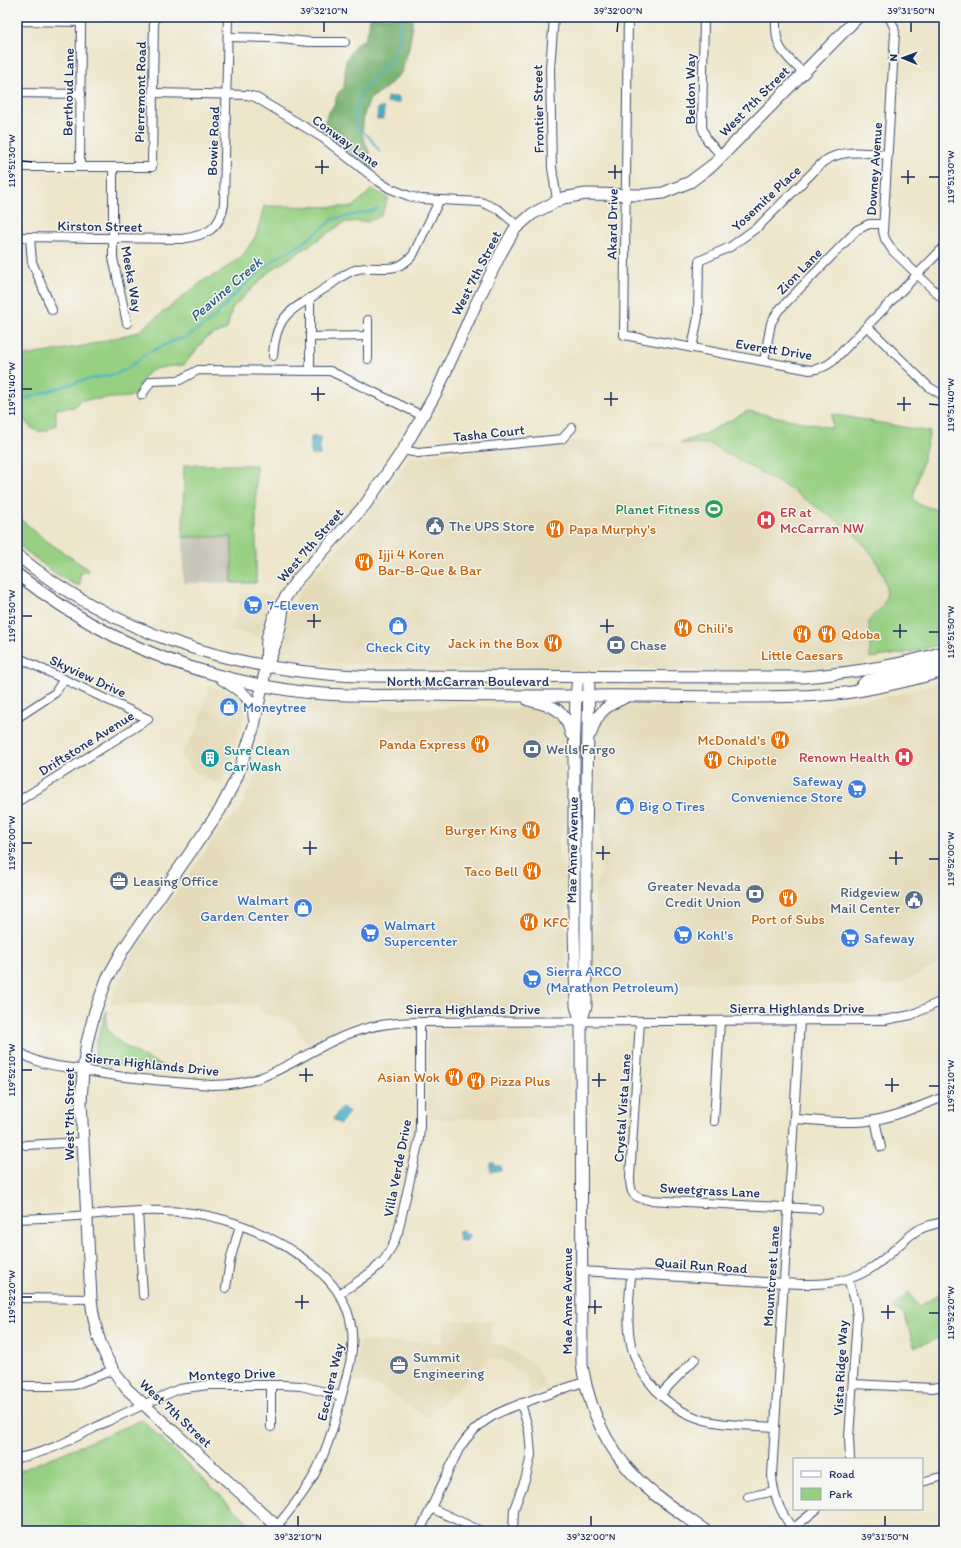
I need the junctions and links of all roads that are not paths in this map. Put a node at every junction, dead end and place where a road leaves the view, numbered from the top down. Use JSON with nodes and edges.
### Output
{"nodes":[{"id":1,"x":154,"y":17,"type":"edge"},
{"id":2,"x":228,"y":17,"type":"edge"},
{"id":3,"x":554,"y":17,"type":"edge"},
{"id":4,"x":628,"y":17,"type":"edge"},
{"id":5,"x":704,"y":17,"type":"edge"},
{"id":6,"x":776,"y":17,"type":"edge"},
{"id":7,"x":858,"y":17,"type":"edge"},
{"id":8,"x":889,"y":17,"type":"edge"},
{"id":9,"x":81,"y":19,"type":"edge"},
{"id":10,"x":17,"y":21,"type":"edge"},
{"id":11,"x":228,"y":37,"type":"junction"},
{"id":12,"x":345,"y":42,"type":"dead end"},
{"id":13,"x":803,"y":73,"type":"junction"},
{"id":14,"x":17,"y":94,"type":"edge"},
{"id":15,"x":81,"y":94,"type":"junction"},
{"id":16,"x":153,"y":94,"type":"junction"},
{"id":17,"x":227,"y":94,"type":"junction"},
{"id":18,"x":888,"y":155,"type":"junction"},
{"id":19,"x":721,"y":156,"type":"junction"},
{"id":20,"x":80,"y":166,"type":"junction"},
{"id":21,"x":17,"y":167,"type":"edge"},
{"id":22,"x":113,"y":167,"type":"junction"},
{"id":23,"x":626,"y":195,"type":"junction"},
{"id":24,"x":557,"y":200,"type":"junction"},
{"id":25,"x":440,"y":201,"type":"junction"},
{"id":26,"x":883,"y":224,"type":"junction"},
{"id":27,"x":518,"y":226,"type":"junction"},
{"id":28,"x":17,"y":237,"type":"edge"},
{"id":29,"x":30,"y":238,"type":"junction"},
{"id":30,"x":112,"y":239,"type":"junction"},
{"id":31,"x":182,"y":239,"type":"joint"},
{"id":32,"x":944,"y":247,"type":"edge"},
{"id":33,"x":917,"y":274,"type":"junction"},
{"id":34,"x":310,"y":298,"type":"junction"},
{"id":35,"x":944,"y":300,"type":"edge"},
{"id":36,"x":52,"y":310,"type":"dead end"},
{"id":37,"x":368,"y":320,"type":"dead end"},
{"id":38,"x":127,"y":323,"type":"dead end"},
{"id":39,"x":867,"y":326,"type":"junction"},
{"id":40,"x":624,"y":335,"type":"joint"},
{"id":41,"x":368,"y":336,"type":"junction"},
{"id":42,"x":311,"y":337,"type":"junction"},
{"id":43,"x":692,"y":348,"type":"junction"},
{"id":44,"x":273,"y":356,"type":"dead end"},
{"id":45,"x":368,"y":359,"type":"dead end"},
{"id":46,"x":764,"y":361,"type":"junction"},
{"id":47,"x":310,"y":371,"type":"junction"},
{"id":48,"x":142,"y":395,"type":"dead end"},
{"id":49,"x":944,"y":396,"type":"edge"},
{"id":50,"x":423,"y":416,"type":"junction"},
{"id":51,"x":572,"y":428,"type":"dead end"},
{"id":52,"x":403,"y":450,"type":"junction"},
{"id":53,"x":17,"y":555,"type":"edge"},
{"id":54,"x":17,"y":574,"type":"edge"},
{"id":55,"x":944,"y":652,"type":"edge"},
{"id":56,"x":17,"y":657,"type":"edge"},
{"id":57,"x":944,"y":662,"type":"edge"},
{"id":58,"x":266,"y":667,"type":"junction"},
{"id":59,"x":944,"y":671,"type":"edge"},
{"id":60,"x":217,"y":675,"type":"junction"},
{"id":61,"x":589,"y":676,"type":"junction"},
{"id":62,"x":578,"y":677,"type":"junction"},
{"id":63,"x":64,"y":679,"type":"junction"},
{"id":64,"x":263,"y":685,"type":"junction"},
{"id":65,"x":857,"y":691,"type":"junction"},
{"id":66,"x":512,"y":696,"type":"junction"},
{"id":67,"x":576,"y":696,"type":"junction"},
{"id":68,"x":589,"y":696,"type":"junction"},
{"id":69,"x":644,"y":696,"type":"junction"},
{"id":70,"x":17,"y":718,"type":"edge"},
{"id":71,"x":148,"y":719,"type":"joint"},
{"id":72,"x":254,"y":726,"type":"junction"},
{"id":73,"x":588,"y":746,"type":"junction"},
{"id":74,"x":574,"y":757,"type":"junction"},
{"id":75,"x":17,"y":802,"type":"edge"},
{"id":76,"x":944,"y":1000,"type":"edge"},
{"id":77,"x":800,"y":1020,"type":"junction"},
{"id":78,"x":720,"y":1021,"type":"junction"},
{"id":79,"x":420,"y":1022,"type":"junction"},
{"id":80,"x":581,"y":1022,"type":"junction"},
{"id":81,"x":640,"y":1022,"type":"junction"},
{"id":82,"x":17,"y":1050,"type":"edge"},
{"id":83,"x":82,"y":1070,"type":"junction"},
{"id":84,"x":944,"y":1097,"type":"edge"},
{"id":85,"x":794,"y":1118,"type":"junction"},
{"id":86,"x":875,"y":1120,"type":"junction"},
{"id":87,"x":714,"y":1121,"type":"dead end"},
{"id":88,"x":82,"y":1142,"type":"junction"},
{"id":89,"x":26,"y":1145,"type":"dead end"},
{"id":90,"x":881,"y":1147,"type":"dead end"},
{"id":91,"x":633,"y":1194,"type":"joint"},
{"id":92,"x":788,"y":1207,"type":"junction"},
{"id":93,"x":818,"y":1209,"type":"dead end"},
{"id":94,"x":138,"y":1211,"type":"junction"},
{"id":95,"x":86,"y":1215,"type":"junction"},
{"id":96,"x":17,"y":1219,"type":"edge"},
{"id":97,"x":944,"y":1222,"type":"edge"},
{"id":98,"x":240,"y":1225,"type":"junction"},
{"id":99,"x":581,"y":1271,"type":"junction"},
{"id":100,"x":631,"y":1274,"type":"junction"},
{"id":101,"x":848,"y":1280,"type":"junction"},
{"id":102,"x":783,"y":1283,"type":"junction"},
{"id":103,"x":226,"y":1288,"type":"dead end"},
{"id":104,"x":339,"y":1294,"type":"junction"},
{"id":105,"x":142,"y":1295,"type":"dead end"},
{"id":106,"x":17,"y":1298,"type":"edge"},
{"id":107,"x":91,"y":1299,"type":"junction"},
{"id":108,"x":694,"y":1359,"type":"dead end"},
{"id":109,"x":113,"y":1370,"type":"junction"},
{"id":110,"x":585,"y":1382,"type":"junction"},
{"id":111,"x":852,"y":1384,"type":"junction"},
{"id":112,"x":272,"y":1385,"type":"junction"},
{"id":113,"x":17,"y":1386,"type":"edge"},
{"id":114,"x":944,"y":1386,"type":"edge"},
{"id":115,"x":660,"y":1395,"type":"junction"},
{"id":116,"x":341,"y":1396,"type":"junction"},
{"id":117,"x":521,"y":1404,"type":"junction"},
{"id":118,"x":144,"y":1405,"type":"junction"},
{"id":119,"x":271,"y":1427,"type":"dead end"},
{"id":120,"x":774,"y":1427,"type":"junction"},
{"id":121,"x":17,"y":1458,"type":"edge"},
{"id":122,"x":850,"y":1458,"type":"edge"},
{"id":123,"x":944,"y":1476,"type":"edge"},
{"id":124,"x":923,"y":1482,"type":"edge"},
{"id":125,"x":774,"y":1492,"type":"junction"},
{"id":126,"x":748,"y":1497,"type":"dead end"},
{"id":127,"x":431,"y":1508,"type":"junction"},
{"id":128,"x":816,"y":1510,"type":"edge"},
{"id":129,"x":279,"y":1528,"type":"edge"},
{"id":130,"x":791,"y":1530,"type":"edge"},
{"id":131,"x":420,"y":1531,"type":"edge"},
{"id":132,"x":481,"y":1531,"type":"edge"},
{"id":133,"x":513,"y":1531,"type":"edge"},
{"id":134,"x":706,"y":1531,"type":"edge"}],
"edges":[{"from":1,"to":16,"type":"street","name":"Pierremont Road"},
{"from":2,"to":11,"type":"street","name":"Bowie Road"},
{"from":3,"to":24,"type":"street","name":"Frontier Street"},
{"from":4,"to":23,"type":"street","name":"Akard Drive"},
{"from":5,"to":19,"type":"street","name":"Beldon Way"},
{"from":6,"to":13,"type":"street"},
{"from":7,"to":13,"type":"main road","name":"West 7th Street"},
{"from":8,"to":18,"type":"street","name":"Downey Avenue"},
{"from":9,"to":10,"type":"street"},
{"from":9,"to":15,"type":"street","name":"Berthoud Lane"},
{"from":11,"to":12,"type":"street"},
{"from":11,"to":17,"type":"street","name":"Bowie Road"},
{"from":13,"to":19,"type":"main road","name":"West 7th Street"},
{"from":14,"to":15,"type":"street"},
{"from":15,"to":20,"type":"street","name":"Berthoud Lane"},
{"from":16,"to":17,"type":"street","name":"Conway Lane"},
{"from":16,"to":22,"type":"street","name":"Pierremont Road"},
{"from":17,"to":25,"type":"street","name":"Conway Lane"},
{"from":17,"to":31,"type":"street","name":"Bowie Road"},
{"from":18,"to":26,"type":"street","name":"Downey Avenue"},
{"from":18,"to":43,"type":"street","name":"Yosemite Place"},
{"from":19,"to":23,"type":"main road","name":"West 7th Street"},
{"from":20,"to":21,"type":"street"},
{"from":20,"to":22,"type":"street"},
{"from":22,"to":30,"type":"street","name":"Meeks Way"},
{"from":23,"to":24,"type":"main road","name":"West 7th Street"},
{"from":23,"to":40,"type":"street","name":"Akard Drive"},
{"from":24,"to":27,"type":"main road","name":"West 7th Street"},
{"from":25,"to":27,"type":"street","name":"Conway Lane"},
{"from":25,"to":34,"type":"street"},
{"from":26,"to":33,"type":"street","name":"Downey Avenue"},
{"from":26,"to":46,"type":"street","name":"Zion Lane"},
{"from":27,"to":50,"type":"main road","name":"West 7th Street"},
{"from":28,"to":29,"type":"street","name":"Kirston Street"},
{"from":29,"to":30,"type":"street","name":"Kirston Street"},
{"from":29,"to":36,"type":"street"},
{"from":30,"to":31,"type":"street","name":"Kirston Street"},
{"from":30,"to":38,"type":"street","name":"Meeks Way"},
{"from":32,"to":33,"type":"street","name":"Everett Drive"},
{"from":33,"to":35,"type":"street","name":"Downey Avenue"},
{"from":33,"to":39,"type":"street","name":"Everett Drive"},
{"from":34,"to":42,"type":"street"},
{"from":34,"to":44,"type":"street"},
{"from":37,"to":41,"type":"street"},
{"from":39,"to":46,"type":"street","name":"Everett Drive"},
{"from":39,"to":49,"type":"street"},
{"from":40,"to":43,"type":"street","name":"Everett Drive"},
{"from":41,"to":42,"type":"street"},
{"from":41,"to":45,"type":"street"},
{"from":42,"to":47,"type":"street"},
{"from":43,"to":46,"type":"street","name":"Everett Drive"},
{"from":47,"to":48,"type":"street"},
{"from":47,"to":50,"type":"street"},
{"from":50,"to":52,"type":"main road","name":"West 7th Street"},
{"from":51,"to":52,"type":"street","name":"Tasha Court"},
{"from":52,"to":58,"type":"main road","name":"West 7th Street"},
{"from":53,"to":58,"type":"main road","name":"North McCarran Boulevard"},
{"from":54,"to":60,"type":"main road","name":"North McCarran Boulevard"},
{"from":55,"to":61,"type":"main road","name":"North McCarran Boulevard"},
{"from":56,"to":63,"type":"street","name":"Skyview Drive"},
{"from":57,"to":65,"type":"main road"},
{"from":58,"to":62,"type":"main road","name":"North McCarran Boulevard"},
{"from":58,"to":64,"type":"main road","name":"West 7th Street"},
{"from":59,"to":65,"type":"main road","name":"North McCarran Boulevard"},
{"from":60,"to":64,"type":"main road","name":"North McCarran Boulevard"},
{"from":60,"to":72,"type":"main road"},
{"from":61,"to":62,"type":"main road","name":"North McCarran Boulevard"},
{"from":61,"to":68,"type":"main road","name":"Mae Anne Avenue"},
{"from":62,"to":67,"type":"main road","name":"Mae Anne Avenue"},
{"from":63,"to":70,"type":"street"},
{"from":63,"to":71,"type":"street","name":"Skyview Drive"},
{"from":64,"to":66,"type":"main road","name":"North McCarran Boulevard"},
{"from":64,"to":72,"type":"main road","name":"West 7th Street"},
{"from":65,"to":69,"type":"main road","name":"North McCarran Boulevard"},
{"from":66,"to":67,"type":"main road","name":"North McCarran Boulevard"},
{"from":66,"to":74,"type":"main road"},
{"from":67,"to":68,"type":"main road","name":"North McCarran Boulevard"},
{"from":67,"to":74,"type":"main road","name":"Mae Anne Avenue"},
{"from":68,"to":69,"type":"main road","name":"North McCarran Boulevard"},
{"from":68,"to":73,"type":"main road","name":"Mae Anne Avenue"},
{"from":69,"to":73,"type":"main road"},
{"from":71,"to":75,"type":"street","name":"Driftstone Avenue"},
{"from":72,"to":83,"type":"main road","name":"West 7th Street"},
{"from":73,"to":80,"type":"main road","name":"Mae Anne Avenue"},
{"from":74,"to":80,"type":"main road","name":"Mae Anne Avenue"},
{"from":76,"to":77,"type":"street","name":"Sierra Highlands Drive"},
{"from":77,"to":78,"type":"street","name":"Sierra Highlands Drive"},
{"from":77,"to":85,"type":"street","name":"Mountcrest Lane"},
{"from":78,"to":81,"type":"street","name":"Sierra Highlands Drive"},
{"from":78,"to":87,"type":"street"},
{"from":79,"to":80,"type":"street","name":"Sierra Highlands Drive"},
{"from":79,"to":83,"type":"street","name":"Sierra Highlands Drive"},
{"from":79,"to":104,"type":"street","name":"Villa Verde Drive"},
{"from":80,"to":81,"type":"street","name":"Sierra Highlands Drive"},
{"from":80,"to":99,"type":"main road","name":"Mae Anne Avenue"},
{"from":81,"to":91,"type":"street","name":"Crystal Vista Lane"},
{"from":82,"to":83,"type":"street","name":"Sierra Highlands Drive"},
{"from":83,"to":88,"type":"main road","name":"West 7th Street"},
{"from":84,"to":86,"type":"street"},
{"from":85,"to":86,"type":"street"},
{"from":85,"to":92,"type":"street","name":"Mountcrest Lane"},
{"from":86,"to":90,"type":"street"},
{"from":88,"to":89,"type":"street"},
{"from":88,"to":95,"type":"main road","name":"West 7th Street"},
{"from":91,"to":92,"type":"street","name":"Sweetgrass Lane"},
{"from":92,"to":93,"type":"street","name":"Sweetgrass Lane"},
{"from":92,"to":102,"type":"street","name":"Mountcrest Lane"},
{"from":94,"to":95,"type":"street","name":"Escalera Way"},
{"from":94,"to":98,"type":"street","name":"Escalera Way"},
{"from":94,"to":105,"type":"street"},
{"from":95,"to":96,"type":"street","name":"Escalera Way"},
{"from":95,"to":107,"type":"main road","name":"West 7th Street"},
{"from":97,"to":101,"type":"street","name":"Quail Run Road"},
{"from":98,"to":103,"type":"street"},
{"from":98,"to":104,"type":"street","name":"Escalera Way"},
{"from":99,"to":100,"type":"street","name":"Quail Run Road"},
{"from":99,"to":110,"type":"main road","name":"Mae Anne Avenue"},
{"from":100,"to":102,"type":"street","name":"Quail Run Road"},
{"from":100,"to":115,"type":"street"},
{"from":101,"to":102,"type":"street","name":"Quail Run Road"},
{"from":101,"to":111,"type":"street","name":"Vista Ridge Way"},
{"from":102,"to":120,"type":"street","name":"Mountcrest Lane"},
{"from":104,"to":116,"type":"street","name":"Escalera Way"},
{"from":106,"to":107,"type":"street"},
{"from":107,"to":109,"type":"main road","name":"West 7th Street"},
{"from":108,"to":115,"type":"street"},
{"from":109,"to":113,"type":"street"},
{"from":109,"to":118,"type":"main road","name":"West 7th Street"},
{"from":110,"to":117,"type":"street"},
{"from":110,"to":134,"type":"main road","name":"Mae Anne Avenue"},
{"from":111,"to":114,"type":"street"},
{"from":111,"to":122,"type":"street","name":"Vista Ridge Way"},
{"from":112,"to":116,"type":"street","name":"Montego Drive"},
{"from":112,"to":118,"type":"street","name":"Montego Drive"},
{"from":112,"to":119,"type":"street"},
{"from":115,"to":120,"type":"street"},
{"from":116,"to":129,"type":"street","name":"Escalera Way"},
{"from":117,"to":127,"type":"street"},
{"from":117,"to":133,"type":"street"},
{"from":118,"to":121,"type":"street","name":"Montego Drive"},
{"from":118,"to":129,"type":"main road","name":"West 7th Street"},
{"from":120,"to":125,"type":"street","name":"Mountcrest Lane"},
{"from":123,"to":124,"type":"street"},
{"from":125,"to":126,"type":"street"},
{"from":125,"to":130,"type":"street","name":"Mountcrest Lane"},
{"from":127,"to":131,"type":"street"},
{"from":127,"to":132,"type":"street"},
{"from":128,"to":130,"type":"street"}]}
